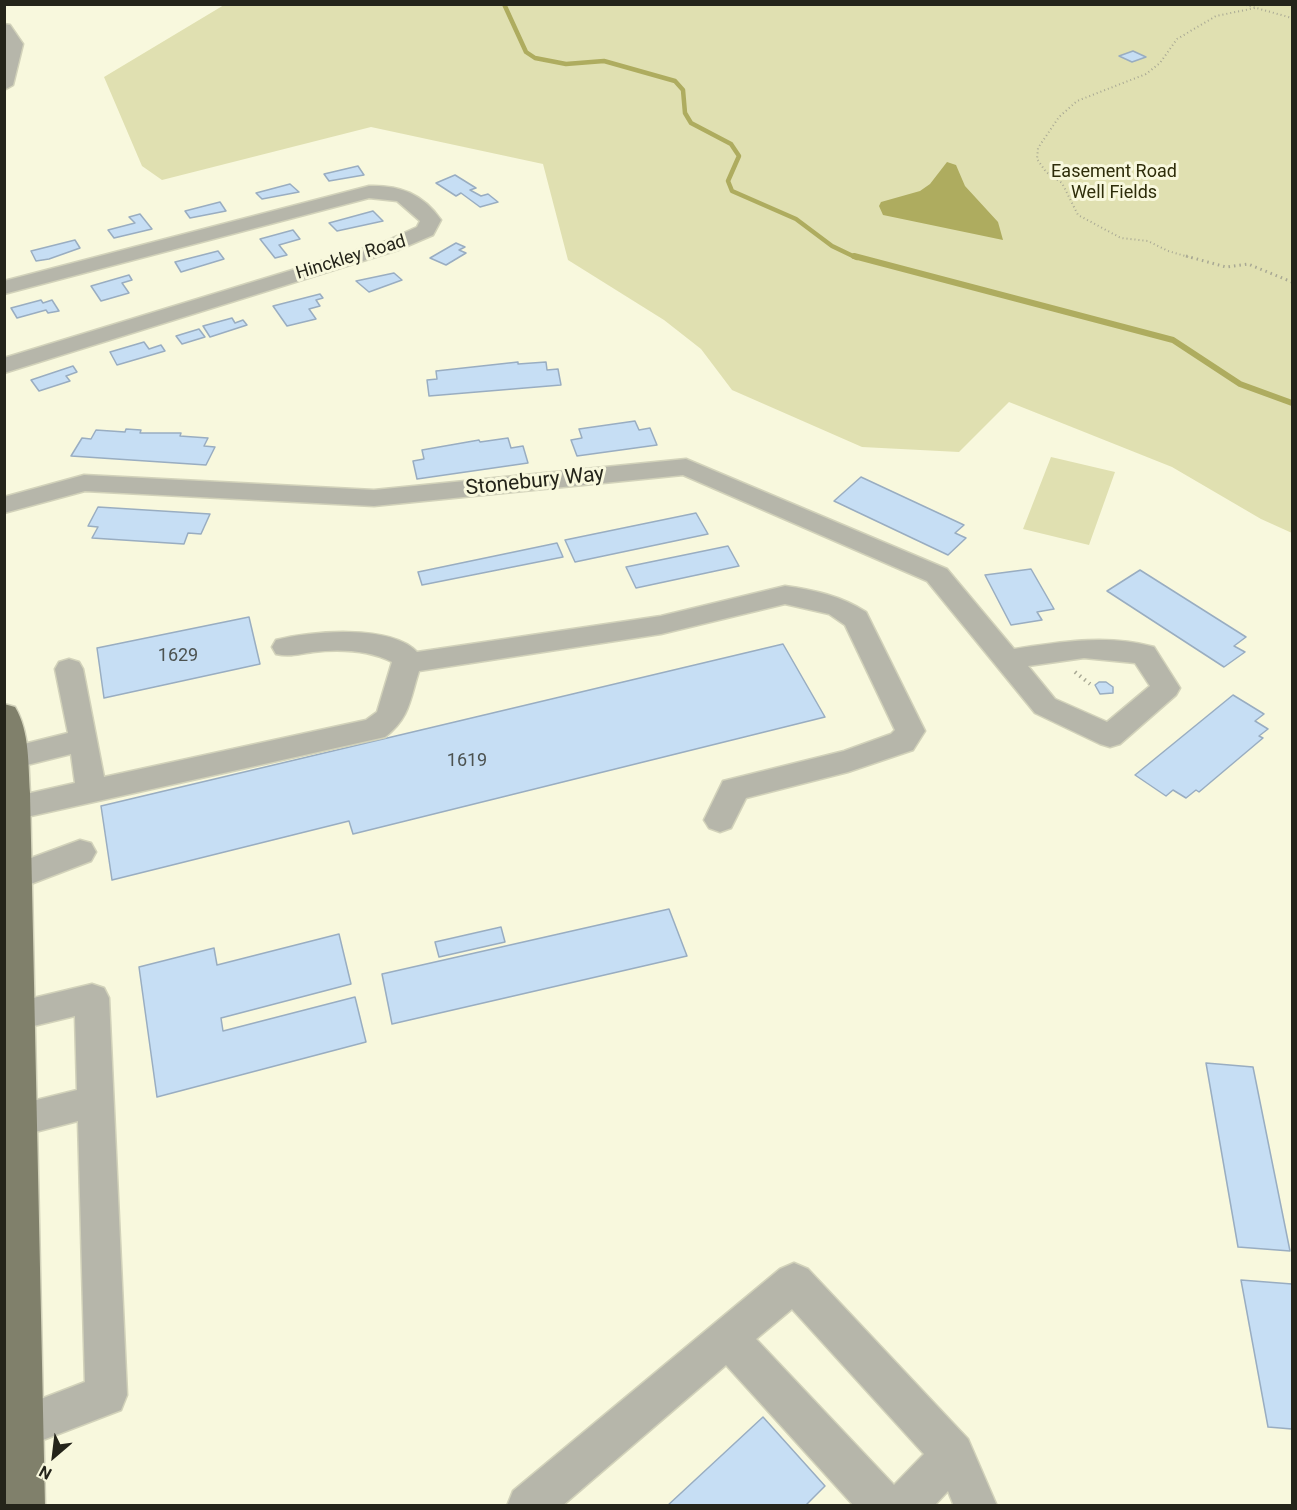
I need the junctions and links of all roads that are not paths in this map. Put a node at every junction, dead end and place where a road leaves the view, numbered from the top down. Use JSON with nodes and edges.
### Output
{"nodes":[{"id":1,"x":4,"y":29,"type":"edge"},
{"id":2,"x":9,"y":50,"type":"edge"},
{"id":3,"x":4,"y":85,"type":"edge"},
{"id":4,"x":4,"y":288,"type":"edge"},
{"id":5,"x":4,"y":366,"type":"edge"},
{"id":6,"x":4,"y":505,"type":"edge"},
{"id":7,"x":286,"y":648,"type":"dead end"},
{"id":8,"x":1007,"y":660,"type":"junction"},
{"id":9,"x":407,"y":663,"type":"junction"},
{"id":10,"x":69,"y":669,"type":"dead end"},
{"id":11,"x":4,"y":715,"type":"edge"},
{"id":12,"x":84,"y":740,"type":"junction"},
{"id":13,"x":11,"y":758,"type":"junction"},
{"id":14,"x":91,"y":791,"type":"junction"},
{"id":15,"x":13,"y":808,"type":"junction"},
{"id":16,"x":720,"y":820,"type":"dead end"},
{"id":17,"x":80,"y":852,"type":"dead end"},
{"id":18,"x":11,"y":887,"type":"edge"},
{"id":19,"x":17,"y":1016,"type":"junction"},
{"id":20,"x":95,"y":1101,"type":"junction"},
{"id":21,"x":11,"y":1122,"type":"edge"},
{"id":22,"x":12,"y":1337,"type":"edge"},
{"id":23,"x":728,"y":1338,"type":"junction"},
{"id":24,"x":22,"y":1427,"type":"junction"},
{"id":25,"x":953,"y":1454,"type":"junction"},
{"id":26,"x":21,"y":1506,"type":"edge"},
{"id":27,"x":528,"y":1506,"type":"edge"},
{"id":28,"x":884,"y":1506,"type":"edge"},
{"id":29,"x":904,"y":1506,"type":"edge"},
{"id":30,"x":976,"y":1506,"type":"edge"}],
"edges":[{"from":1,"to":2,"type":"street"},
{"from":2,"to":3,"type":"street"},
{"from":4,"to":5,"type":"street","name":"Hinckley Road"},
{"from":6,"to":8,"type":"street","name":"Stonebury Way"},
{"from":7,"to":9,"type":"street"},
{"from":8,"to":8,"type":"street","name":"Stonebury Way"},
{"from":9,"to":14,"type":"street"},
{"from":9,"to":16,"type":"street"},
{"from":10,"to":12,"type":"street"},
{"from":11,"to":13,"type":"main road"},
{"from":12,"to":13,"type":"street"},
{"from":12,"to":14,"type":"street"},
{"from":13,"to":15,"type":"main road"},
{"from":14,"to":15,"type":"street"},
{"from":15,"to":18,"type":"main road"},
{"from":17,"to":18,"type":"street"},
{"from":18,"to":19,"type":"main road"},
{"from":19,"to":20,"type":"street"},
{"from":19,"to":21,"type":"main road"},
{"from":20,"to":21,"type":"street"},
{"from":20,"to":24,"type":"street"},
{"from":21,"to":22,"type":"main road"},
{"from":22,"to":24,"type":"main road"},
{"from":23,"to":25,"type":"street"},
{"from":23,"to":27,"type":"street"},
{"from":23,"to":28,"type":"street"},
{"from":24,"to":26,"type":"main road"},
{"from":25,"to":29,"type":"street"},
{"from":25,"to":30,"type":"street"}]}
